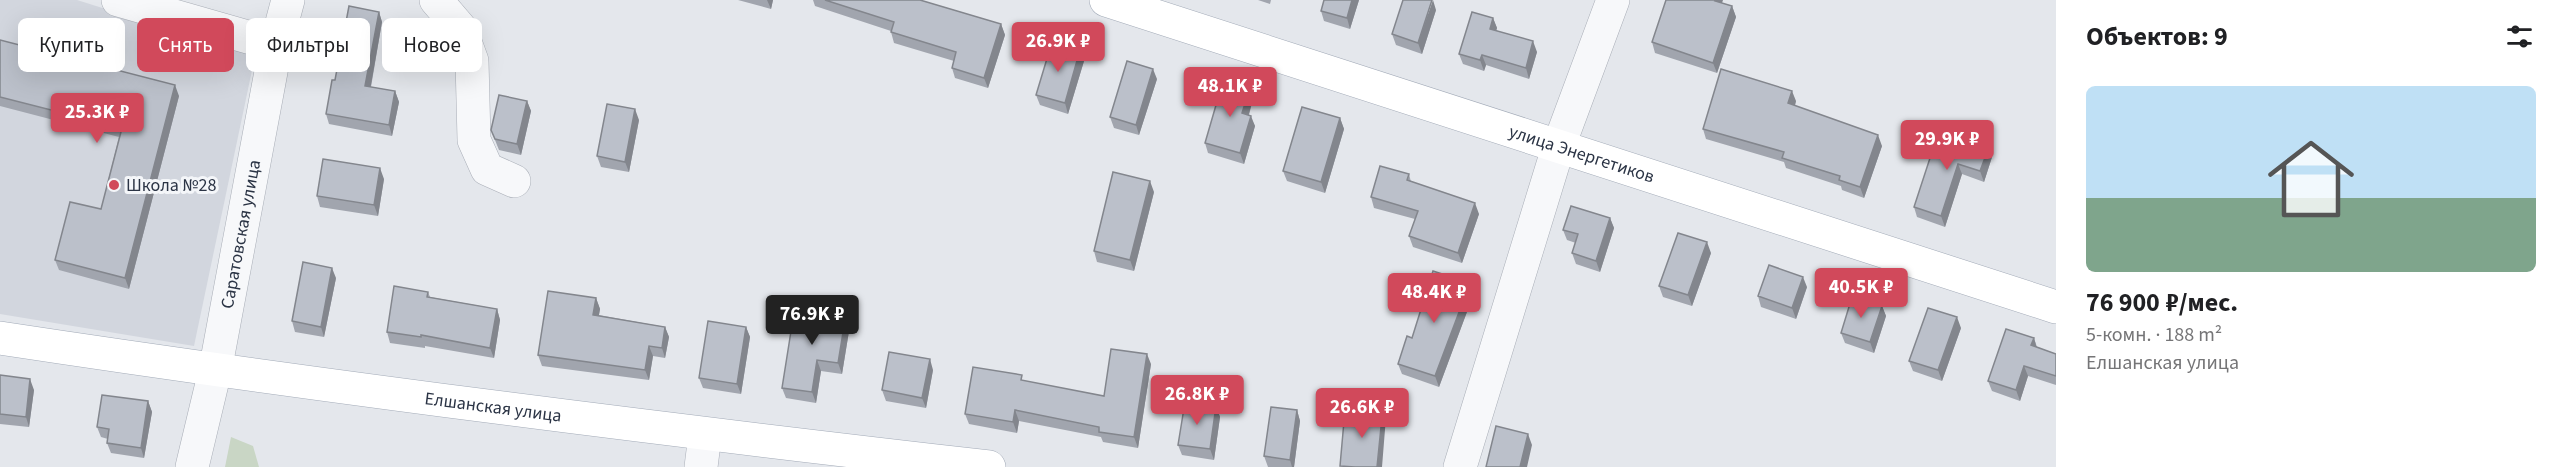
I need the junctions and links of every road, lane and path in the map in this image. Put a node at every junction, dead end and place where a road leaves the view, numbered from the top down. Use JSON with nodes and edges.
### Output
{"nodes":[{"id":1,"x":118,"y":0,"type":"edge"},
{"id":2,"x":288,"y":0,"type":"edge"},
{"id":3,"x":436,"y":0,"type":"edge"},
{"id":4,"x":1106,"y":0,"type":"edge"},
{"id":5,"x":1612,"y":0,"type":"edge"},
{"id":6,"x":283,"y":18,"type":"edge"},
{"id":7,"x":246,"y":36,"type":"edge"},
{"id":8,"x":271,"y":72,"type":"edge"},
{"id":9,"x":1558,"y":148,"type":"junction"},
{"id":10,"x":514,"y":181,"type":"dead end"},
{"id":11,"x":2056,"y":307,"type":"edge"},
{"id":12,"x":0,"y":338,"type":"edge"},
{"id":13,"x":214,"y":370,"type":"junction"},
{"id":14,"x":705,"y":435,"type":"junction"},
{"id":15,"x":192,"y":467,"type":"edge"},
{"id":16,"x":701,"y":467,"type":"edge"},
{"id":17,"x":989,"y":467,"type":"edge"},
{"id":18,"x":1460,"y":467,"type":"edge"}],
"edges":[{"from":1,"to":7,"type":"street"},
{"from":2,"to":6,"type":"street","name":"Саратовская улица"},
{"from":3,"to":10,"type":"street"},
{"from":4,"to":9,"type":"main road","name":"улица Энергетиков"},
{"from":5,"to":9,"type":"street"},
{"from":8,"to":13,"type":"street","name":"Саратовская улица"},
{"from":9,"to":11,"type":"main road","name":"улица Энергетиков"},
{"from":9,"to":18,"type":"street"},
{"from":12,"to":13,"type":"main road","name":"Елшанская улица"},
{"from":13,"to":14,"type":"main road","name":"Елшанская улица"},
{"from":13,"to":15,"type":"street","name":"Саратовская улица"},
{"from":14,"to":16,"type":"street"},
{"from":14,"to":17,"type":"main road","name":"Елшанская улица"}]}
